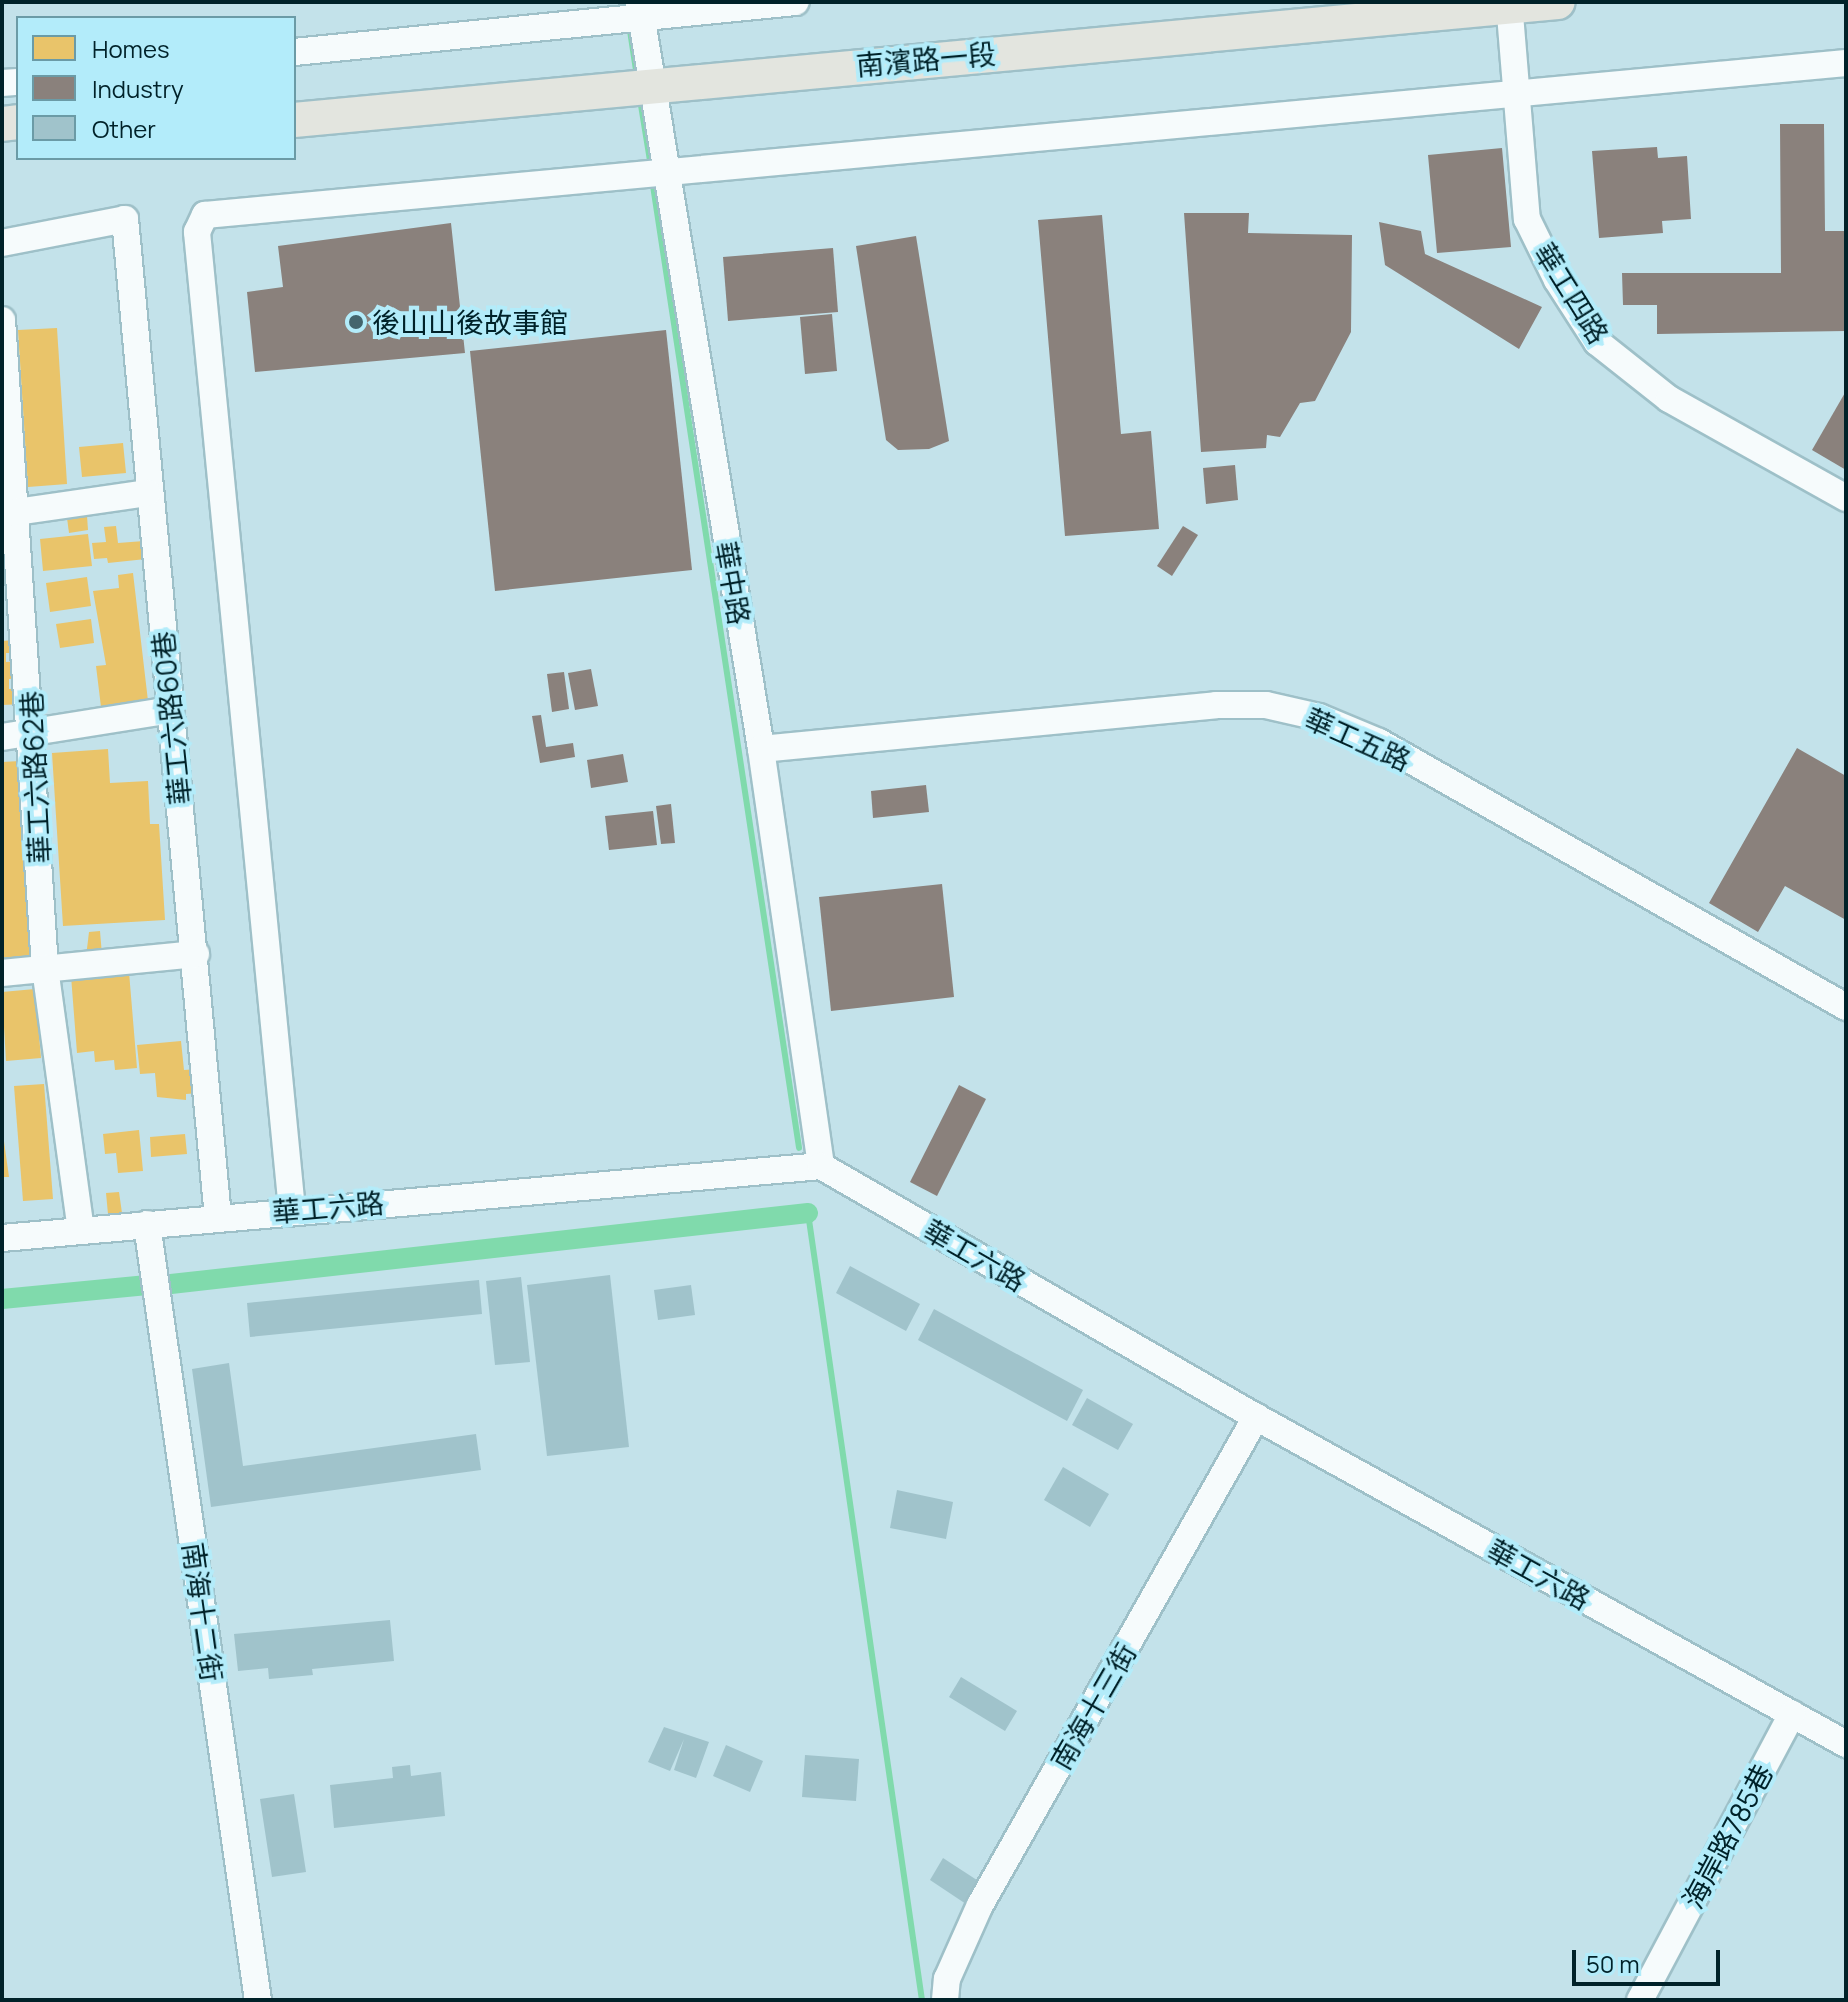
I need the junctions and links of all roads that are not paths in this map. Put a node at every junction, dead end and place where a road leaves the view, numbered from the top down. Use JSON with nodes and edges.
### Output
{"nodes":[{"id":1,"x":796,"y":2,"type":"edge"},
{"id":2,"x":1329,"y":2,"type":"edge"},
{"id":3,"x":1558,"y":2,"type":"edge"},
{"id":4,"x":1509,"y":4,"type":"edge"},
{"id":5,"x":640,"y":9,"type":"edge"},
{"id":6,"x":296,"y":52,"type":"edge"},
{"id":7,"x":1846,"y":63,"type":"edge"},
{"id":8,"x":648,"y":76,"type":"junction"},
{"id":9,"x":1517,"y":96,"type":"junction"},
{"id":10,"x":296,"y":97,"type":"edge"},
{"id":11,"x":296,"y":120,"type":"edge"},
{"id":12,"x":665,"y":176,"type":"junction"},
{"id":13,"x":2,"y":243,"type":"edge"},
{"id":14,"x":2,"y":320,"type":"edge"},
{"id":15,"x":147,"y":493,"type":"junction"},
{"id":16,"x":1846,"y":498,"type":"edge"},
{"id":17,"x":10,"y":514,"type":"edge"},
{"id":18,"x":170,"y":710,"type":"junction"},
{"id":19,"x":33,"y":734,"type":"junction"},
{"id":20,"x":2,"y":737,"type":"edge"},
{"id":21,"x":761,"y":749,"type":"junction"},
{"id":22,"x":196,"y":954,"type":"junction"},
{"id":23,"x":45,"y":968,"type":"junction"},
{"id":24,"x":2,"y":973,"type":"edge"},
{"id":25,"x":1846,"y":1007,"type":"edge"},
{"id":26,"x":821,"y":1166,"type":"junction"},
{"id":27,"x":292,"y":1210,"type":"junction"},
{"id":28,"x":218,"y":1217,"type":"junction"},
{"id":29,"x":147,"y":1224,"type":"junction"},
{"id":30,"x":81,"y":1231,"type":"junction"},
{"id":31,"x":2,"y":1238,"type":"edge"},
{"id":32,"x":1256,"y":1417,"type":"junction"},
{"id":33,"x":1792,"y":1714,"type":"junction"},
{"id":34,"x":1846,"y":1744,"type":"edge"},
{"id":35,"x":258,"y":2000,"type":"edge"},
{"id":36,"x":945,"y":2000,"type":"edge"},
{"id":37,"x":1640,"y":2000,"type":"edge"}],
"edges":[{"from":1,"to":5,"type":"street"},
{"from":2,"to":8,"type":"main road","name":"南濱路一段"},
{"from":3,"to":4,"type":"main road","name":"南濱路一段"},
{"from":4,"to":8,"type":"main road","name":"南濱路一段"},
{"from":4,"to":9,"type":"street","name":"華工四路"},
{"from":5,"to":6,"type":"street"},
{"from":5,"to":8,"type":"street","name":"華中路"},
{"from":7,"to":9,"type":"street"},
{"from":8,"to":10,"type":"main road","name":"南濱路一段"},
{"from":8,"to":11,"type":"main road","name":"南濱路一段"},
{"from":8,"to":12,"type":"street","name":"華中路"},
{"from":9,"to":12,"type":"street"},
{"from":9,"to":16,"type":"street","name":"華工四路"},
{"from":12,"to":21,"type":"street","name":"華中路"},
{"from":12,"to":27,"type":"street"},
{"from":13,"to":15,"type":"street","name":"華工六路60巷"},
{"from":14,"to":17,"type":"street","name":"華工六路62巷"},
{"from":15,"to":17,"type":"street"},
{"from":15,"to":18,"type":"street","name":"華工六路60巷"},
{"from":17,"to":19,"type":"street","name":"華工六路62巷"},
{"from":18,"to":19,"type":"street"},
{"from":18,"to":22,"type":"street","name":"華工六路60巷"},
{"from":19,"to":20,"type":"street"},
{"from":19,"to":23,"type":"street","name":"華工六路62巷"},
{"from":21,"to":25,"type":"street","name":"華工五路"},
{"from":21,"to":26,"type":"street","name":"華中路"},
{"from":22,"to":23,"type":"street"},
{"from":22,"to":28,"type":"street","name":"華工六路60巷"},
{"from":23,"to":24,"type":"street"},
{"from":23,"to":30,"type":"street","name":"華工六路62巷"},
{"from":26,"to":27,"type":"street","name":"華工六路"},
{"from":26,"to":32,"type":"street","name":"華工六路"},
{"from":27,"to":28,"type":"street","name":"華工六路"},
{"from":28,"to":29,"type":"street","name":"華工六路"},
{"from":29,"to":30,"type":"street","name":"華工六路"},
{"from":29,"to":35,"type":"street","name":"南海十二街"},
{"from":30,"to":31,"type":"street","name":"華工六路"},
{"from":32,"to":33,"type":"street","name":"華工六路"},
{"from":32,"to":36,"type":"street","name":"南海十三街"},
{"from":33,"to":34,"type":"street","name":"華工六路"},
{"from":33,"to":37,"type":"street","name":"海岸路785巷"}]}
